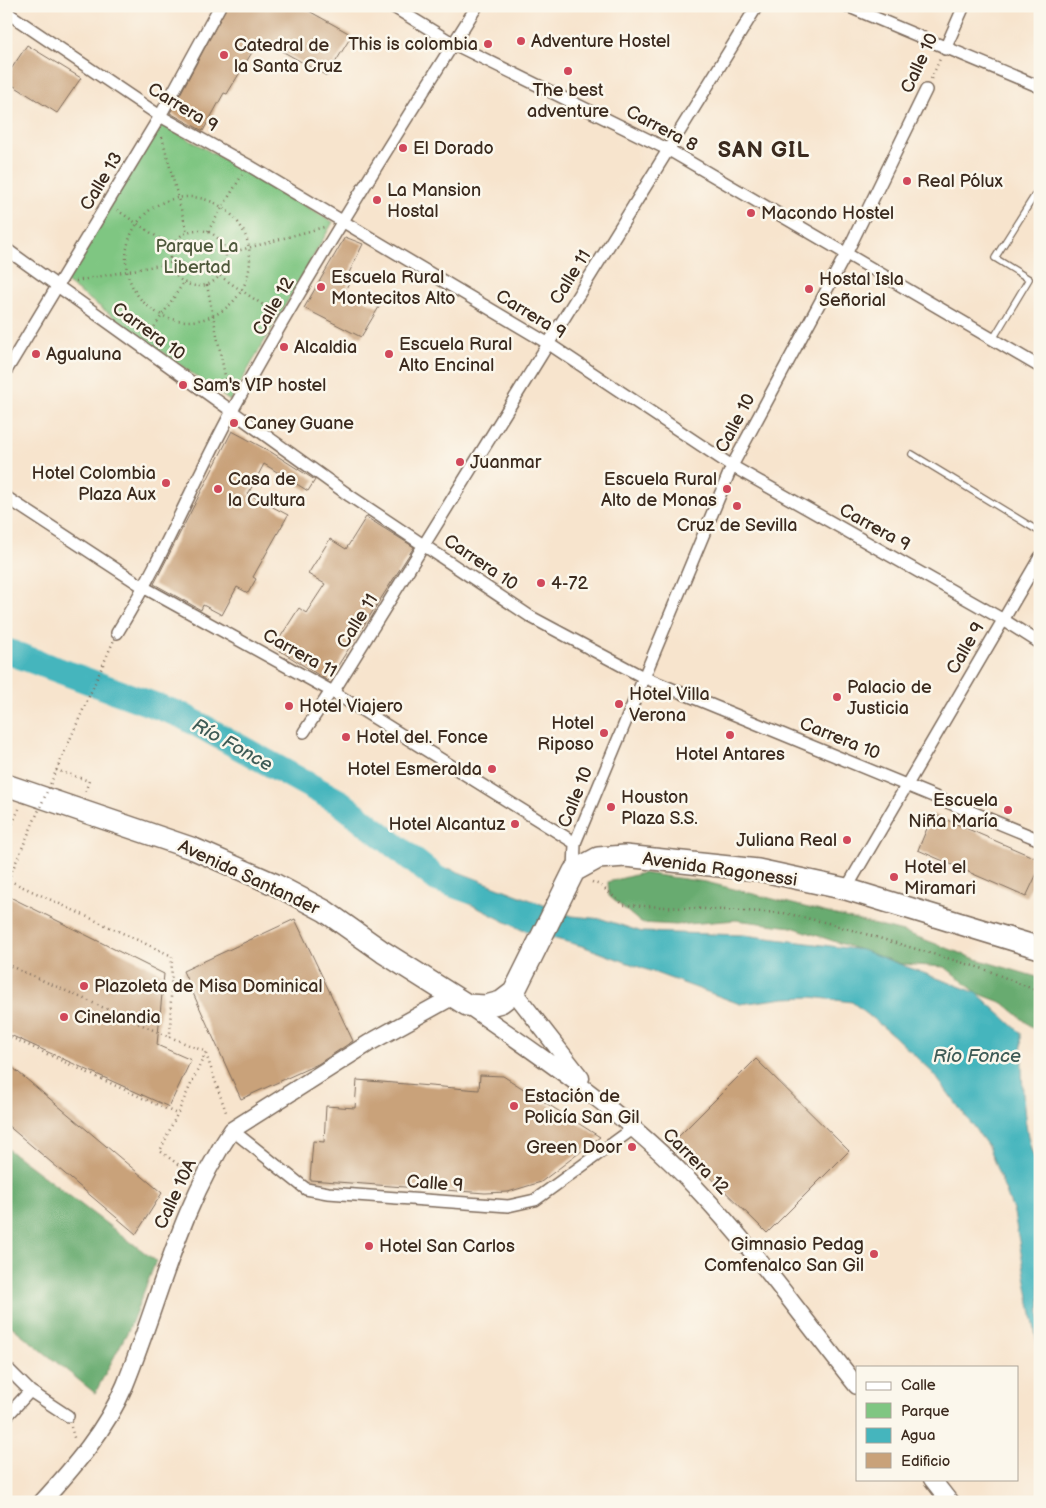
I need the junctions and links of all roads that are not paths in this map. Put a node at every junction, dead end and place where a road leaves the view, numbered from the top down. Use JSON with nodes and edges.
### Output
{"nodes":[{"id":1,"x":220,"y":6,"type":"edge"},
{"id":2,"x":392,"y":6,"type":"edge"},
{"id":3,"x":477,"y":6,"type":"edge"},
{"id":4,"x":757,"y":6,"type":"edge"},
{"id":5,"x":847,"y":6,"type":"edge"},
{"id":6,"x":964,"y":6,"type":"edge"},
{"id":7,"x":6,"y":12,"type":"edge"},
{"id":8,"x":454,"y":44,"type":"junction"},
{"id":9,"x":945,"y":49,"type":"junction"},
{"id":10,"x":1040,"y":87,"type":"edge"},
{"id":11,"x":926,"y":90,"type":"road end"},
{"id":12,"x":159,"y":119,"type":"junction"},
{"id":13,"x":669,"y":150,"type":"junction"},
{"id":14,"x":1040,"y":187,"type":"edge"},
{"id":15,"x":342,"y":222,"type":"junction"},
{"id":16,"x":6,"y":249,"type":"edge"},
{"id":17,"x":846,"y":254,"type":"junction"},
{"id":18,"x":58,"y":285,"type":"junction"},
{"id":19,"x":993,"y":340,"type":"junction"},
{"id":20,"x":549,"y":344,"type":"junction"},
{"id":21,"x":1040,"y":367,"type":"edge"},
{"id":22,"x":6,"y":371,"type":"edge"},
{"id":23,"x":232,"y":412,"type":"junction"},
{"id":24,"x":912,"y":454,"type":"dead end"},
{"id":25,"x":732,"y":466,"type":"junction"},
{"id":26,"x":6,"y":497,"type":"edge"},
{"id":27,"x":1040,"y":532,"type":"edge"},
{"id":28,"x":424,"y":545,"type":"junction"},
{"id":29,"x":1040,"y":557,"type":"edge"},
{"id":30,"x":145,"y":588,"type":"junction"},
{"id":31,"x":1002,"y":619,"type":"junction"},
{"id":32,"x":118,"y":633,"type":"road end"},
{"id":33,"x":1040,"y":643,"type":"edge"},
{"id":34,"x":642,"y":677,"type":"junction"},
{"id":35,"x":332,"y":691,"type":"junction"},
{"id":36,"x":304,"y":732,"type":"dead end"},
{"id":37,"x":906,"y":784,"type":"junction"},
{"id":38,"x":6,"y":785,"type":"edge"},
{"id":39,"x":1040,"y":840,"type":"edge"},
{"id":40,"x":575,"y":843,"type":"junction"},
{"id":41,"x":571,"y":878,"type":"junction"},
{"id":42,"x":846,"y":889,"type":"junction"},
{"id":43,"x":1040,"y":948,"type":"edge"},
{"id":44,"x":518,"y":986,"type":"junction"},
{"id":45,"x":459,"y":1001,"type":"junction"},
{"id":46,"x":591,"y":1092,"type":"junction"},
{"id":47,"x":634,"y":1128,"type":"junction"},
{"id":48,"x":232,"y":1130,"type":"junction"},
{"id":49,"x":6,"y":1367,"type":"edge"},
{"id":50,"x":856,"y":1385,"type":"edge"},
{"id":51,"x":30,"y":1390,"type":"junction"},
{"id":52,"x":68,"y":1416,"type":"dead end"},
{"id":53,"x":6,"y":1417,"type":"edge"},
{"id":54,"x":933,"y":1480,"type":"edge"},
{"id":55,"x":42,"y":1502,"type":"edge"},
{"id":56,"x":950,"y":1502,"type":"edge"}],
"edges":[{"from":1,"to":12,"type":"street","name":"Calle 13"},
{"from":2,"to":8,"type":"street","name":"Carrera 8"},
{"from":3,"to":8,"type":"street","name":"Calle 12"},
{"from":4,"to":13,"type":"street","name":"Calle 11"},
{"from":5,"to":9,"type":"street"},
{"from":6,"to":9,"type":"street","name":"Calle 10"},
{"from":7,"to":12,"type":"street","name":"Carrera 9"},
{"from":8,"to":13,"type":"street","name":"Carrera 8"},
{"from":8,"to":15,"type":"street","name":"Calle 12"},
{"from":9,"to":10,"type":"street"},
{"from":11,"to":17,"type":"street","name":"Calle 10"},
{"from":12,"to":15,"type":"street","name":"Carrera 9"},
{"from":12,"to":18,"type":"street","name":"Calle 13"},
{"from":13,"to":17,"type":"street","name":"Carrera 8"},
{"from":13,"to":20,"type":"street","name":"Calle 11"},
{"from":14,"to":19,"type":"lane"},
{"from":15,"to":20,"type":"street","name":"Carrera 9"},
{"from":15,"to":23,"type":"street","name":"Calle 12"},
{"from":16,"to":18,"type":"street","name":"Carrera 10"},
{"from":17,"to":19,"type":"street","name":"Carrera 8"},
{"from":17,"to":25,"type":"street","name":"Calle 10"},
{"from":18,"to":22,"type":"street","name":"Calle 13"},
{"from":18,"to":23,"type":"street","name":"Carrera 10"},
{"from":19,"to":21,"type":"street","name":"Carrera 8"},
{"from":20,"to":25,"type":"street","name":"Carrera 9"},
{"from":20,"to":28,"type":"street","name":"Calle 11"},
{"from":23,"to":28,"type":"street","name":"Carrera 10"},
{"from":23,"to":30,"type":"street","name":"Calle 12"},
{"from":24,"to":27,"type":"lane"},
{"from":25,"to":31,"type":"street","name":"Carrera 9"},
{"from":25,"to":34,"type":"street","name":"Calle 10"},
{"from":26,"to":30,"type":"street","name":"Carrera 11"},
{"from":28,"to":34,"type":"street","name":"Carrera 10"},
{"from":28,"to":35,"type":"street","name":"Calle 11"},
{"from":29,"to":31,"type":"street","name":"Calle 9"},
{"from":30,"to":32,"type":"street","name":"Calle 12"},
{"from":30,"to":35,"type":"street","name":"Carrera 11"},
{"from":31,"to":33,"type":"street","name":"Carrera 9"},
{"from":31,"to":37,"type":"street","name":"Calle 9"},
{"from":34,"to":37,"type":"street","name":"Carrera 10"},
{"from":34,"to":40,"type":"street","name":"Calle 10"},
{"from":35,"to":36,"type":"street","name":"Calle 11"},
{"from":35,"to":40,"type":"street","name":"Carrera 11"},
{"from":37,"to":39,"type":"street","name":"Carrera 10"},
{"from":37,"to":42,"type":"street","name":"Calle 9"},
{"from":38,"to":45,"type":"highway","name":"Avenida Santander"},
{"from":40,"to":41,"type":"street","name":"Calle 10"},
{"from":41,"to":42,"type":"highway","name":"Avenida Ragonessi"},
{"from":41,"to":44,"type":"highway"},
{"from":42,"to":43,"type":"highway","name":"Avenida Ragonessi"},
{"from":44,"to":45,"type":"highway"},
{"from":44,"to":46,"type":"street"},
{"from":45,"to":46,"type":"street","name":"Carrera 12"},
{"from":45,"to":48,"type":"street","name":"Calle 10A"},
{"from":46,"to":47,"type":"street","name":"Carrera 12"},
{"from":47,"to":48,"type":"street","name":"Calle 9"},
{"from":47,"to":50,"type":"street","name":"Carrera 12"},
{"from":48,"to":55,"type":"street","name":"Calle 10A"},
{"from":49,"to":51,"type":"street"},
{"from":51,"to":52,"type":"street"},
{"from":51,"to":53,"type":"street"},
{"from":54,"to":56,"type":"street"}]}
